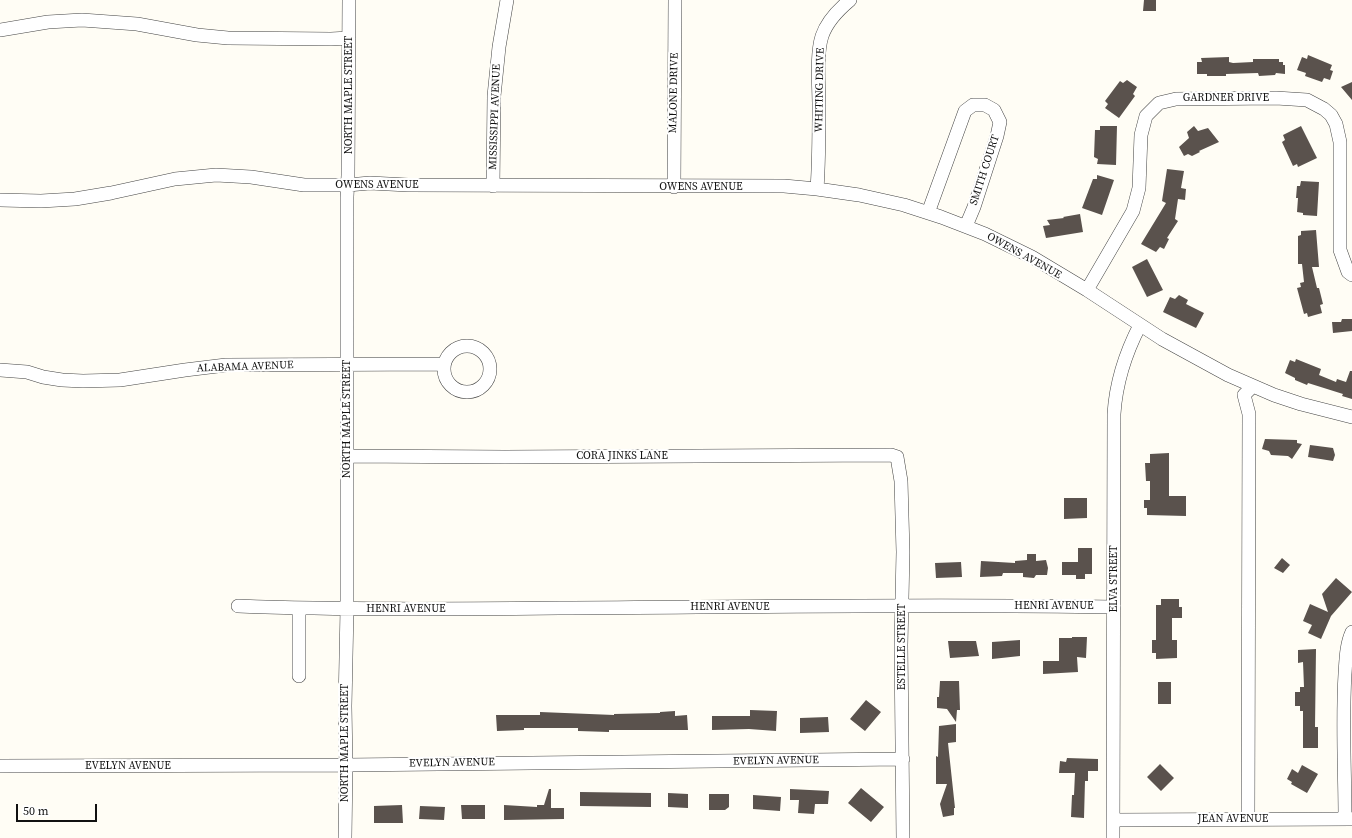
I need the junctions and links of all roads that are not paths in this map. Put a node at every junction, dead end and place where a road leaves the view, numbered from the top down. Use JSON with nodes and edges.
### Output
{"nodes":[{"id":1,"x":349,"y":0,"type":"edge"},
{"id":2,"x":507,"y":0,"type":"edge"},
{"id":3,"x":675,"y":0,"type":"edge"},
{"id":4,"x":850,"y":0,"type":"edge"},
{"id":5,"x":0,"y":30,"type":"edge"},
{"id":6,"x":349,"y":38,"type":"junction"},
{"id":7,"x":348,"y":185,"type":"junction"},
{"id":8,"x":493,"y":186,"type":"junction"},
{"id":9,"x":674,"y":187,"type":"junction"},
{"id":10,"x":817,"y":189,"type":"junction"},
{"id":11,"x":0,"y":200,"type":"edge"},
{"id":12,"x":928,"y":213,"type":"junction"},
{"id":13,"x":966,"y":226,"type":"junction"},
{"id":14,"x":1352,"y":275,"type":"edge"},
{"id":15,"x":1087,"y":290,"type":"junction"},
{"id":16,"x":1140,"y":325,"type":"junction"},
{"id":17,"x":444,"y":364,"type":"dead end"},
{"id":18,"x":347,"y":365,"type":"junction"},
{"id":19,"x":0,"y":370,"type":"edge"},
{"id":20,"x":1252,"y":386,"type":"junction"},
{"id":21,"x":1352,"y":417,"type":"edge"},
{"id":22,"x":347,"y":456,"type":"junction"},
{"id":23,"x":898,"y":457,"type":"joint"},
{"id":24,"x":238,"y":606,"type":"dead end"},
{"id":25,"x":902,"y":606,"type":"junction"},
{"id":26,"x":1114,"y":607,"type":"junction"},
{"id":27,"x":300,"y":608,"type":"junction"},
{"id":28,"x":347,"y":609,"type":"junction"},
{"id":29,"x":1352,"y":632,"type":"edge"},
{"id":30,"x":300,"y":676,"type":"dead end"},
{"id":31,"x":903,"y":759,"type":"junction"},
{"id":32,"x":346,"y":765,"type":"junction"},
{"id":33,"x":0,"y":766,"type":"edge"},
{"id":34,"x":1248,"y":819,"type":"junction"},
{"id":35,"x":1349,"y":819,"type":"edge"},
{"id":36,"x":1113,"y":820,"type":"junction"},
{"id":37,"x":345,"y":838,"type":"edge"},
{"id":38,"x":903,"y":838,"type":"edge"},
{"id":39,"x":1114,"y":838,"type":"edge"}],
"edges":[{"from":1,"to":6,"type":"street","name":"NORTH MAPLE STREET"},
{"from":2,"to":8,"type":"street","name":"MISSISSIPPI AVENUE"},
{"from":3,"to":9,"type":"street","name":"MALONE DRIVE"},
{"from":4,"to":10,"type":"street","name":"WHITING DRIVE"},
{"from":5,"to":6,"type":"street"},
{"from":6,"to":7,"type":"street","name":"NORTH MAPLE STREET"},
{"from":7,"to":8,"type":"street","name":"OWENS AVENUE"},
{"from":7,"to":11,"type":"street","name":"OWENS AVENUE"},
{"from":7,"to":18,"type":"street","name":"NORTH MAPLE STREET"},
{"from":8,"to":9,"type":"street","name":"OWENS AVENUE"},
{"from":9,"to":10,"type":"street","name":"OWENS AVENUE"},
{"from":10,"to":12,"type":"street","name":"OWENS AVENUE"},
{"from":12,"to":13,"type":"street","name":"OWENS AVENUE"},
{"from":12,"to":13,"type":"street","name":"SMITH COURT"},
{"from":13,"to":15,"type":"street","name":"OWENS AVENUE"},
{"from":14,"to":15,"type":"street","name":"GARDNER DRIVE"},
{"from":15,"to":16,"type":"street","name":"OWENS AVENUE"},
{"from":16,"to":20,"type":"street","name":"OWENS AVENUE"},
{"from":16,"to":26,"type":"street","name":"ELVA STREET"},
{"from":17,"to":18,"type":"street","name":"ALABAMA AVENUE"},
{"from":18,"to":19,"type":"street","name":"ALABAMA AVENUE"},
{"from":18,"to":22,"type":"street","name":"NORTH MAPLE STREET"},
{"from":20,"to":21,"type":"street","name":"OWENS AVENUE"},
{"from":20,"to":34,"type":"street"},
{"from":22,"to":23,"type":"street","name":"CORA JINKS LANE"},
{"from":22,"to":28,"type":"street","name":"NORTH MAPLE STREET"},
{"from":23,"to":25,"type":"street","name":"ESTELLE STREET"},
{"from":24,"to":27,"type":"street","name":"HENRI AVENUE"},
{"from":25,"to":26,"type":"street","name":"HENRI AVENUE"},
{"from":25,"to":28,"type":"street","name":"HENRI AVENUE"},
{"from":25,"to":31,"type":"street","name":"ESTELLE STREET"},
{"from":26,"to":36,"type":"street","name":"ELVA STREET"},
{"from":27,"to":28,"type":"street","name":"HENRI AVENUE"},
{"from":27,"to":30,"type":"street"},
{"from":28,"to":32,"type":"street","name":"NORTH MAPLE STREET"},
{"from":29,"to":35,"type":"street"},
{"from":31,"to":32,"type":"street","name":"EVELYN AVENUE"},
{"from":31,"to":38,"type":"street","name":"ESTELLE STREET"},
{"from":32,"to":33,"type":"street","name":"EVELYN AVENUE"},
{"from":32,"to":37,"type":"street","name":"NORTH MAPLE STREET"},
{"from":34,"to":35,"type":"street","name":"JEAN AVENUE"},
{"from":34,"to":36,"type":"street","name":"JEAN AVENUE"},
{"from":36,"to":39,"type":"street","name":"ELVA STREET"}]}
